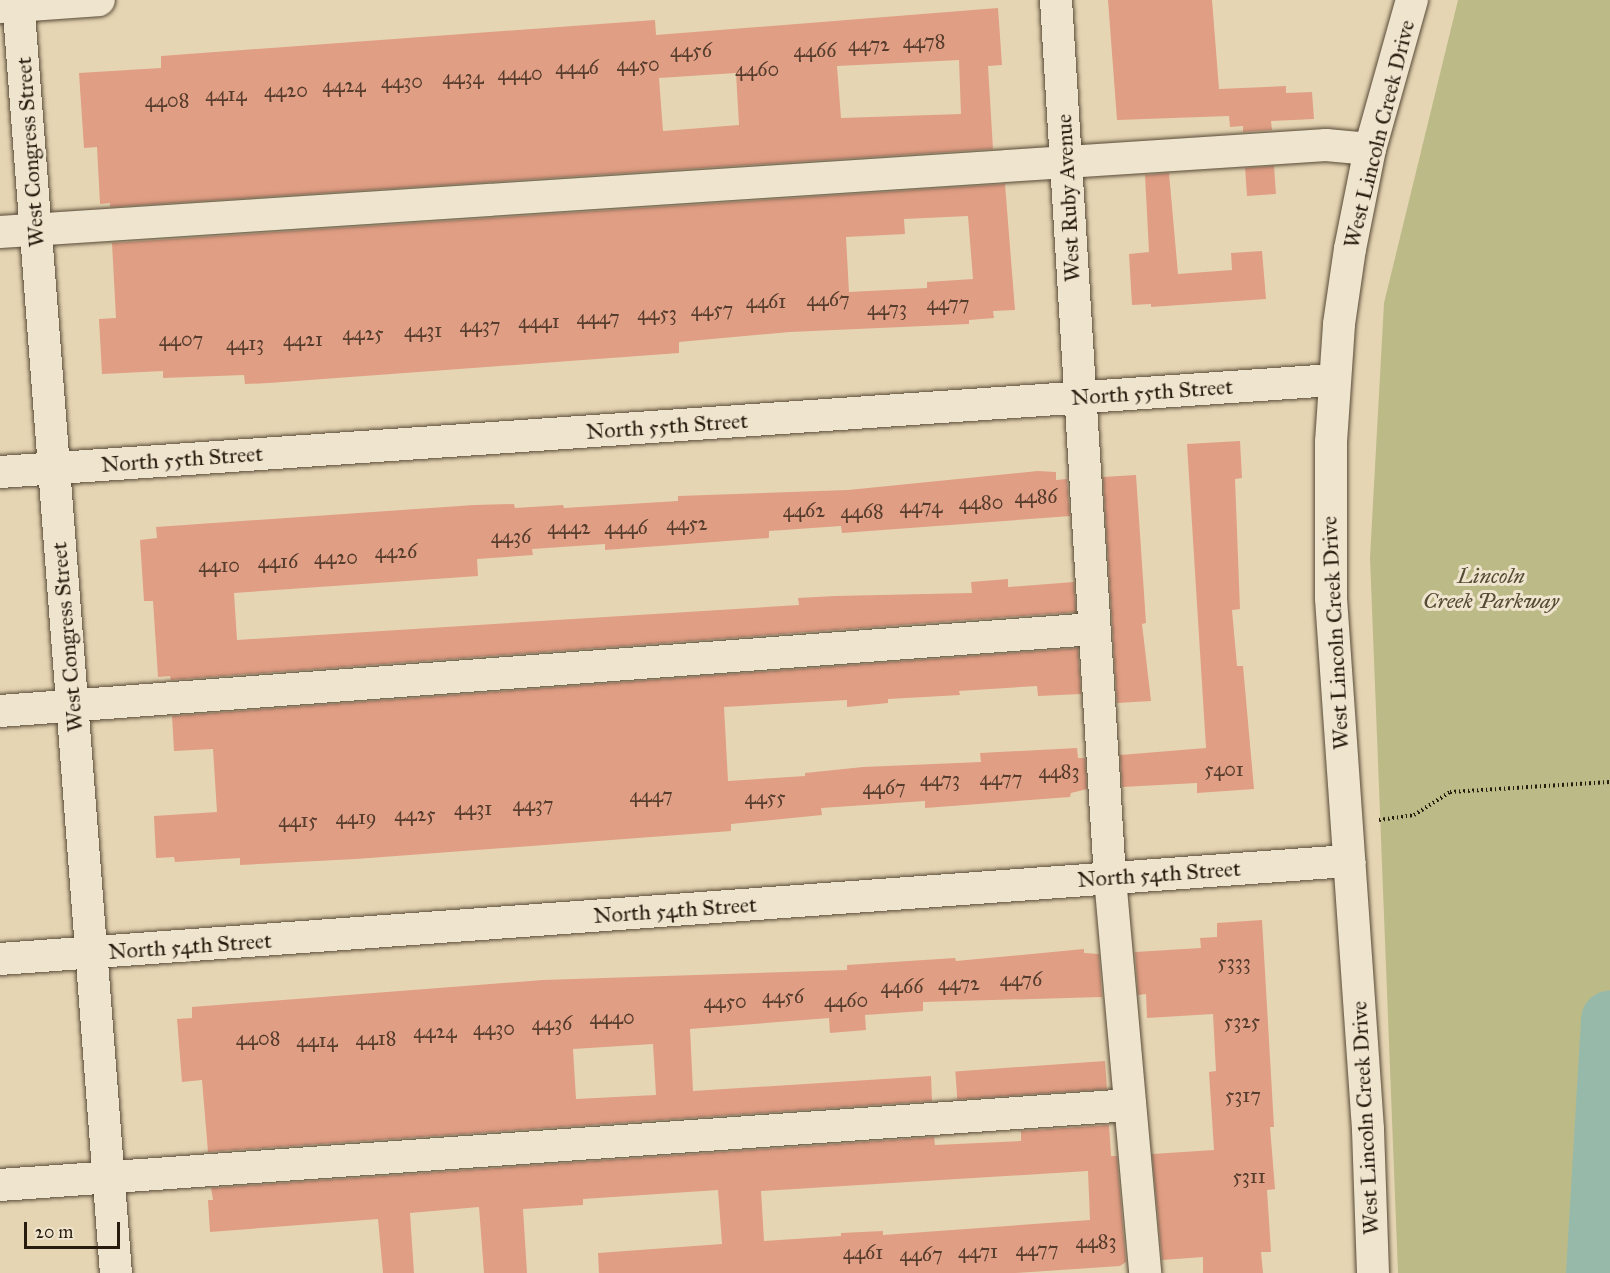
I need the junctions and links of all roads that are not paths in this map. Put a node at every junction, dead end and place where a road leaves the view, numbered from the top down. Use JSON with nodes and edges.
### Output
{"nodes":[{"id":1,"x":99,"y":0,"type":"edge"},
{"id":2,"x":1056,"y":0,"type":"edge"},
{"id":3,"x":1412,"y":0,"type":"edge"},
{"id":4,"x":12,"y":4,"type":"edge"},
{"id":5,"x":1370,"y":149,"type":"junction"},
{"id":6,"x":1066,"y":161,"type":"junction"},
{"id":7,"x":36,"y":229,"type":"junction"},
{"id":8,"x":0,"y":232,"type":"edge"},
{"id":9,"x":1334,"y":380,"type":"junction"},
{"id":10,"x":1078,"y":397,"type":"junction"},
{"id":11,"x":54,"y":468,"type":"junction"},
{"id":12,"x":0,"y":472,"type":"edge"},
{"id":13,"x":1094,"y":629,"type":"junction"},
{"id":14,"x":72,"y":705,"type":"junction"},
{"id":15,"x":0,"y":711,"type":"edge"},
{"id":16,"x":1349,"y":861,"type":"junction"},
{"id":17,"x":1110,"y":878,"type":"junction"},
{"id":18,"x":91,"y":953,"type":"junction"},
{"id":19,"x":0,"y":959,"type":"edge"},
{"id":20,"x":1130,"y":1105,"type":"junction"},
{"id":21,"x":109,"y":1177,"type":"junction"},
{"id":22,"x":0,"y":1185,"type":"edge"},
{"id":23,"x":116,"y":1273,"type":"edge"},
{"id":24,"x":1145,"y":1273,"type":"edge"},
{"id":25,"x":1373,"y":1273,"type":"edge"}],
"edges":[{"from":1,"to":4,"type":"street"},
{"from":2,"to":6,"type":"street","name":"West Ruby Avenue"},
{"from":3,"to":5,"type":"street","name":"West Lincoln Creek Drive"},
{"from":4,"to":7,"type":"street","name":"West Congress Street"},
{"from":5,"to":6,"type":"street"},
{"from":5,"to":9,"type":"street","name":"West Lincoln Creek Drive"},
{"from":6,"to":7,"type":"street"},
{"from":6,"to":10,"type":"street","name":"West Ruby Avenue"},
{"from":7,"to":8,"type":"street"},
{"from":7,"to":11,"type":"street","name":"West Congress Street"},
{"from":9,"to":10,"type":"street","name":"North 55th Street"},
{"from":9,"to":16,"type":"street","name":"West Lincoln Creek Drive"},
{"from":10,"to":11,"type":"street","name":"North 55th Street"},
{"from":10,"to":13,"type":"street","name":"West Ruby Avenue"},
{"from":11,"to":12,"type":"street","name":"North 55th Street"},
{"from":11,"to":14,"type":"street","name":"West Congress Street"},
{"from":13,"to":14,"type":"street"},
{"from":13,"to":17,"type":"street","name":"West Ruby Avenue"},
{"from":14,"to":15,"type":"street"},
{"from":14,"to":18,"type":"street","name":"West Congress Street"},
{"from":16,"to":17,"type":"street","name":"North 54th Street"},
{"from":16,"to":25,"type":"street","name":"West Lincoln Creek Drive"},
{"from":17,"to":18,"type":"street","name":"North 54th Street"},
{"from":17,"to":20,"type":"street","name":"West Ruby Avenue"},
{"from":18,"to":19,"type":"street","name":"North 54th Street"},
{"from":18,"to":21,"type":"street","name":"West Congress Street"},
{"from":20,"to":21,"type":"street"},
{"from":20,"to":24,"type":"street","name":"West Ruby Avenue"},
{"from":21,"to":22,"type":"street"},
{"from":21,"to":23,"type":"street","name":"West Congress Street"}]}
